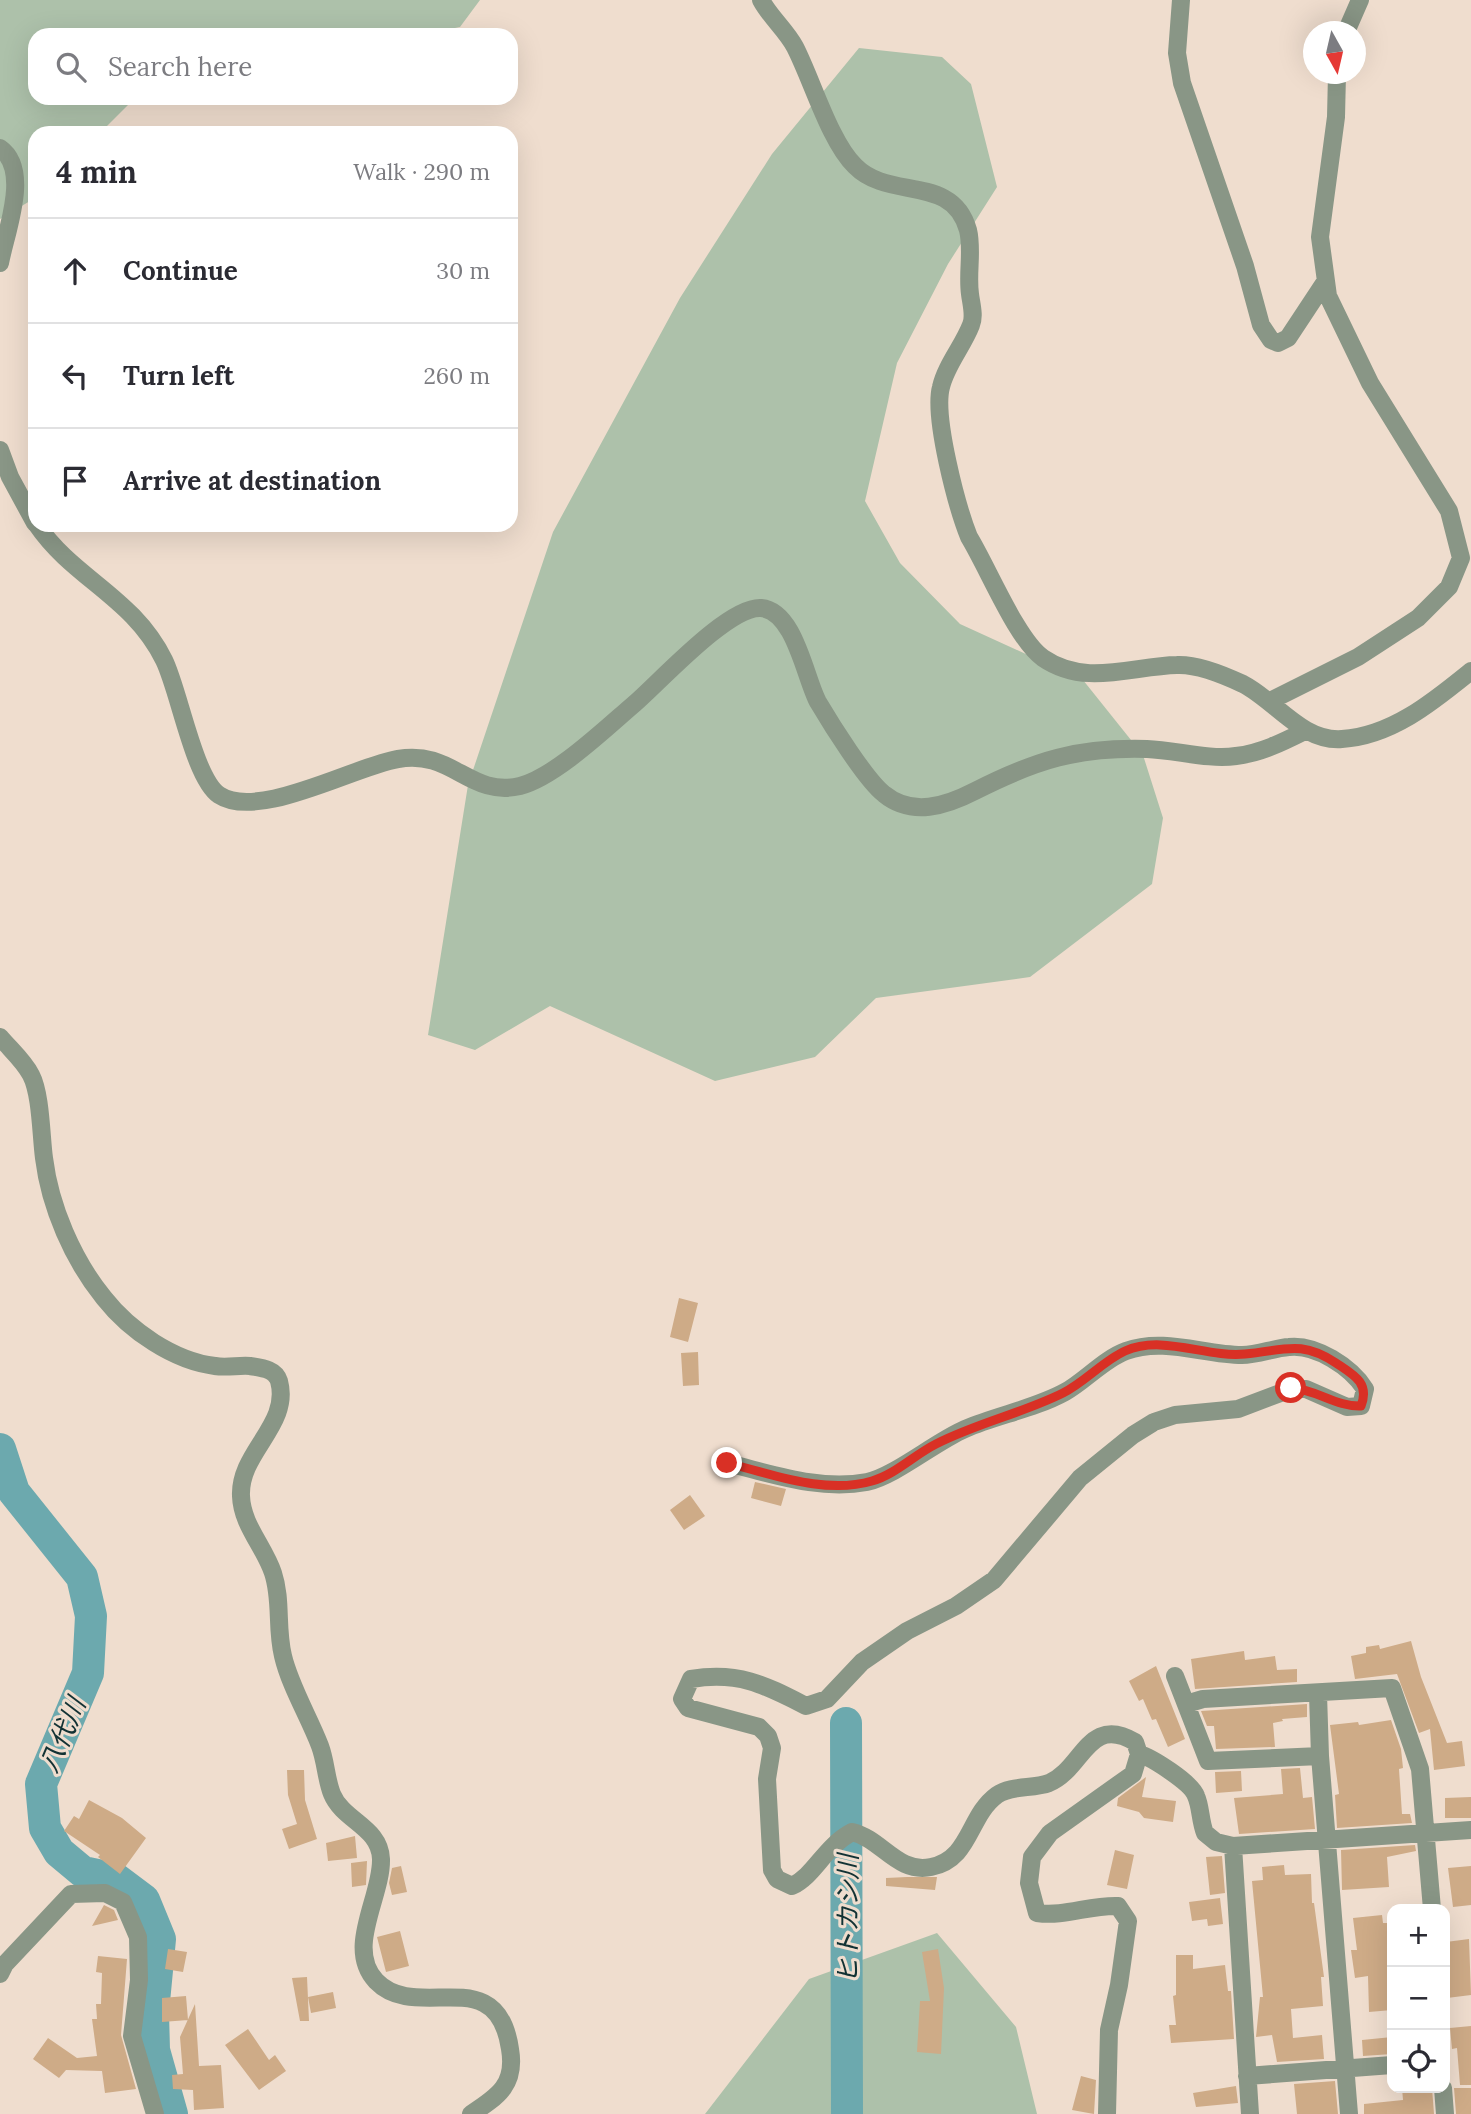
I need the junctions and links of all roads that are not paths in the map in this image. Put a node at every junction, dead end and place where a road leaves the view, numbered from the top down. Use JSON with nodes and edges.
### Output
{"nodes":[{"id":1,"x":761,"y":0,"type":"edge"},
{"id":2,"x":1181,"y":0,"type":"edge"},
{"id":3,"x":1360,"y":0,"type":"edge"},
{"id":4,"x":1351,"y":21,"type":"edge"},
{"id":5,"x":1337,"y":84,"type":"edge"},
{"id":6,"x":0,"y":148,"type":"edge"},
{"id":7,"x":0,"y":263,"type":"edge"},
{"id":8,"x":1325,"y":282,"type":"junction"},
{"id":9,"x":0,"y":450,"type":"edge"},
{"id":10,"x":28,"y":513,"type":"edge"},
{"id":11,"x":43,"y":532,"type":"edge"},
{"id":12,"x":1471,"y":671,"type":"edge"},
{"id":13,"x":1270,"y":701,"type":"junction"},
{"id":14,"x":1305,"y":731,"type":"junction"},
{"id":15,"x":0,"y":1037,"type":"edge"},
{"id":16,"x":727,"y":1463,"type":"dead end"},
{"id":17,"x":1175,"y":1676,"type":"dead end"},
{"id":18,"x":1318,"y":1694,"type":"junction"},
{"id":19,"x":1186,"y":1704,"type":"junction"},
{"id":20,"x":1139,"y":1754,"type":"junction"},
{"id":21,"x":1320,"y":1756,"type":"junction"},
{"id":22,"x":1471,"y":1830,"type":"edge"},
{"id":23,"x":1427,"y":1832,"type":"junction"},
{"id":24,"x":1328,"y":1841,"type":"junction"},
{"id":25,"x":1233,"y":1846,"type":"junction"},
{"id":26,"x":1432,"y":1904,"type":"edge"},
{"id":27,"x":0,"y":1973,"type":"edge"},
{"id":28,"x":1387,"y":2065,"type":"edge"},
{"id":29,"x":1346,"y":2068,"type":"junction"},
{"id":30,"x":1247,"y":2076,"type":"junction"},
{"id":31,"x":1443,"y":2093,"type":"edge"},
{"id":32,"x":155,"y":2114,"type":"edge"},
{"id":33,"x":471,"y":2114,"type":"edge"},
{"id":34,"x":1107,"y":2114,"type":"edge"},
{"id":35,"x":1250,"y":2114,"type":"edge"},
{"id":36,"x":1349,"y":2114,"type":"edge"},
{"id":37,"x":1445,"y":2114,"type":"edge"}],
"edges":[{"from":1,"to":13,"type":"street"},
{"from":2,"to":8,"type":"street"},
{"from":3,"to":4,"type":"street"},
{"from":5,"to":8,"type":"street"},
{"from":6,"to":7,"type":"street"},
{"from":8,"to":13,"type":"street"},
{"from":9,"to":10,"type":"street"},
{"from":11,"to":14,"type":"street"},
{"from":12,"to":14,"type":"street"},
{"from":13,"to":14,"type":"street"},
{"from":15,"to":33,"type":"street"},
{"from":16,"to":20,"type":"street"},
{"from":17,"to":19,"type":"street"},
{"from":18,"to":19,"type":"street"},
{"from":18,"to":21,"type":"street"},
{"from":18,"to":23,"type":"street"},
{"from":19,"to":21,"type":"street"},
{"from":20,"to":25,"type":"street"},
{"from":20,"to":34,"type":"street"},
{"from":21,"to":24,"type":"street"},
{"from":22,"to":23,"type":"street"},
{"from":23,"to":24,"type":"street"},
{"from":23,"to":26,"type":"street"},
{"from":24,"to":25,"type":"street"},
{"from":24,"to":29,"type":"street"},
{"from":25,"to":30,"type":"street"},
{"from":27,"to":32,"type":"street"},
{"from":28,"to":29,"type":"street"},
{"from":29,"to":30,"type":"street"},
{"from":29,"to":36,"type":"street"},
{"from":30,"to":35,"type":"street"},
{"from":31,"to":37,"type":"street"}]}
